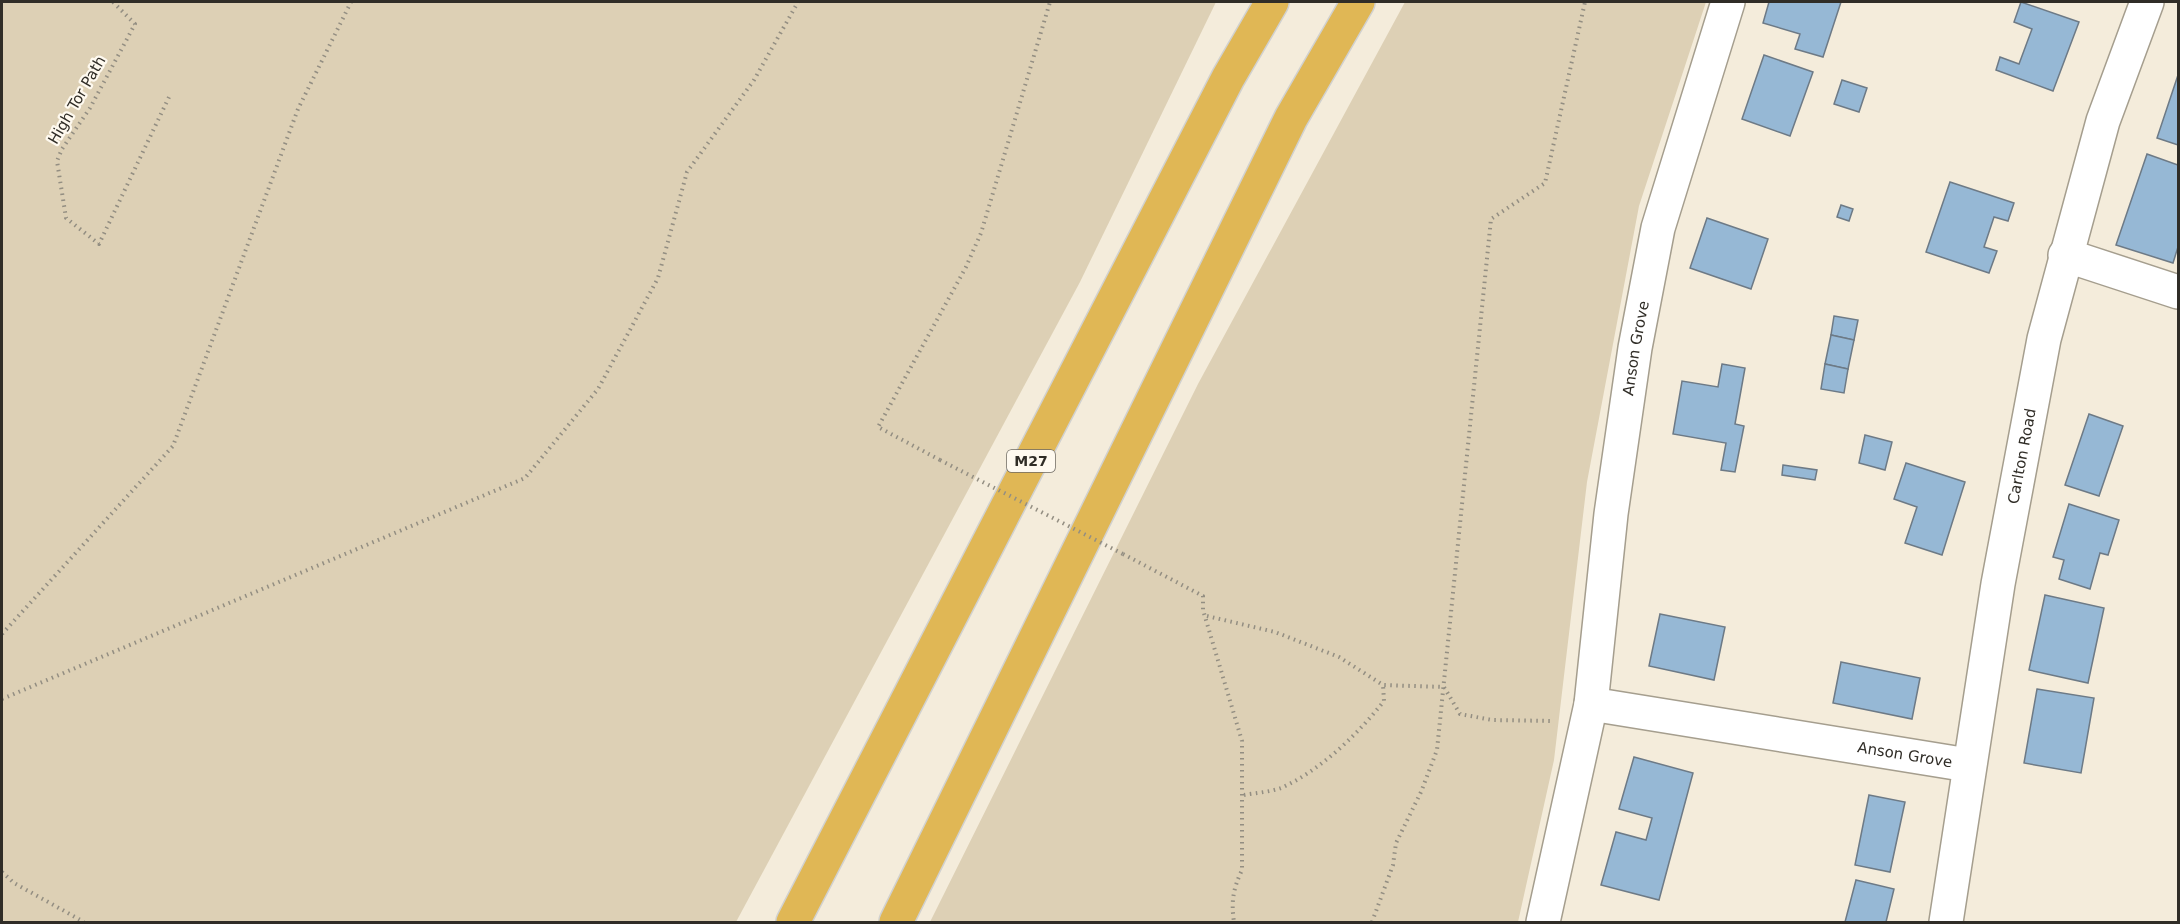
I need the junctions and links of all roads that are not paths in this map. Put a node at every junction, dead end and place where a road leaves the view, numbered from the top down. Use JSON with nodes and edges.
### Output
{"nodes":[{"id":1,"x":1272,"y":2,"type":"edge"},
{"id":2,"x":1358,"y":2,"type":"edge"},
{"id":3,"x":1728,"y":2,"type":"edge"},
{"id":4,"x":2147,"y":2,"type":"edge"},
{"id":5,"x":2065,"y":255,"type":"junction"},
{"id":6,"x":2178,"y":292,"type":"edge"},
{"id":7,"x":1589,"y":713,"type":"junction"},
{"id":8,"x":1968,"y":765,"type":"junction"},
{"id":9,"x":793,"y":922,"type":"edge"},
{"id":10,"x":896,"y":922,"type":"edge"},
{"id":11,"x":1543,"y":922,"type":"edge"},
{"id":12,"x":1946,"y":922,"type":"edge"}],
"edges":[{"from":1,"to":9,"type":"highway","number":"M27"},
{"from":2,"to":10,"type":"highway"},
{"from":3,"to":7,"type":"street","name":"Anson Grove"},
{"from":4,"to":5,"type":"street","name":"Carlton Road"},
{"from":5,"to":6,"type":"street"},
{"from":5,"to":8,"type":"street","name":"Carlton Road"},
{"from":7,"to":8,"type":"street","name":"Anson Grove"},
{"from":7,"to":11,"type":"street","name":"Anson Grove"},
{"from":8,"to":12,"type":"street","name":"Carlton Road"}]}
